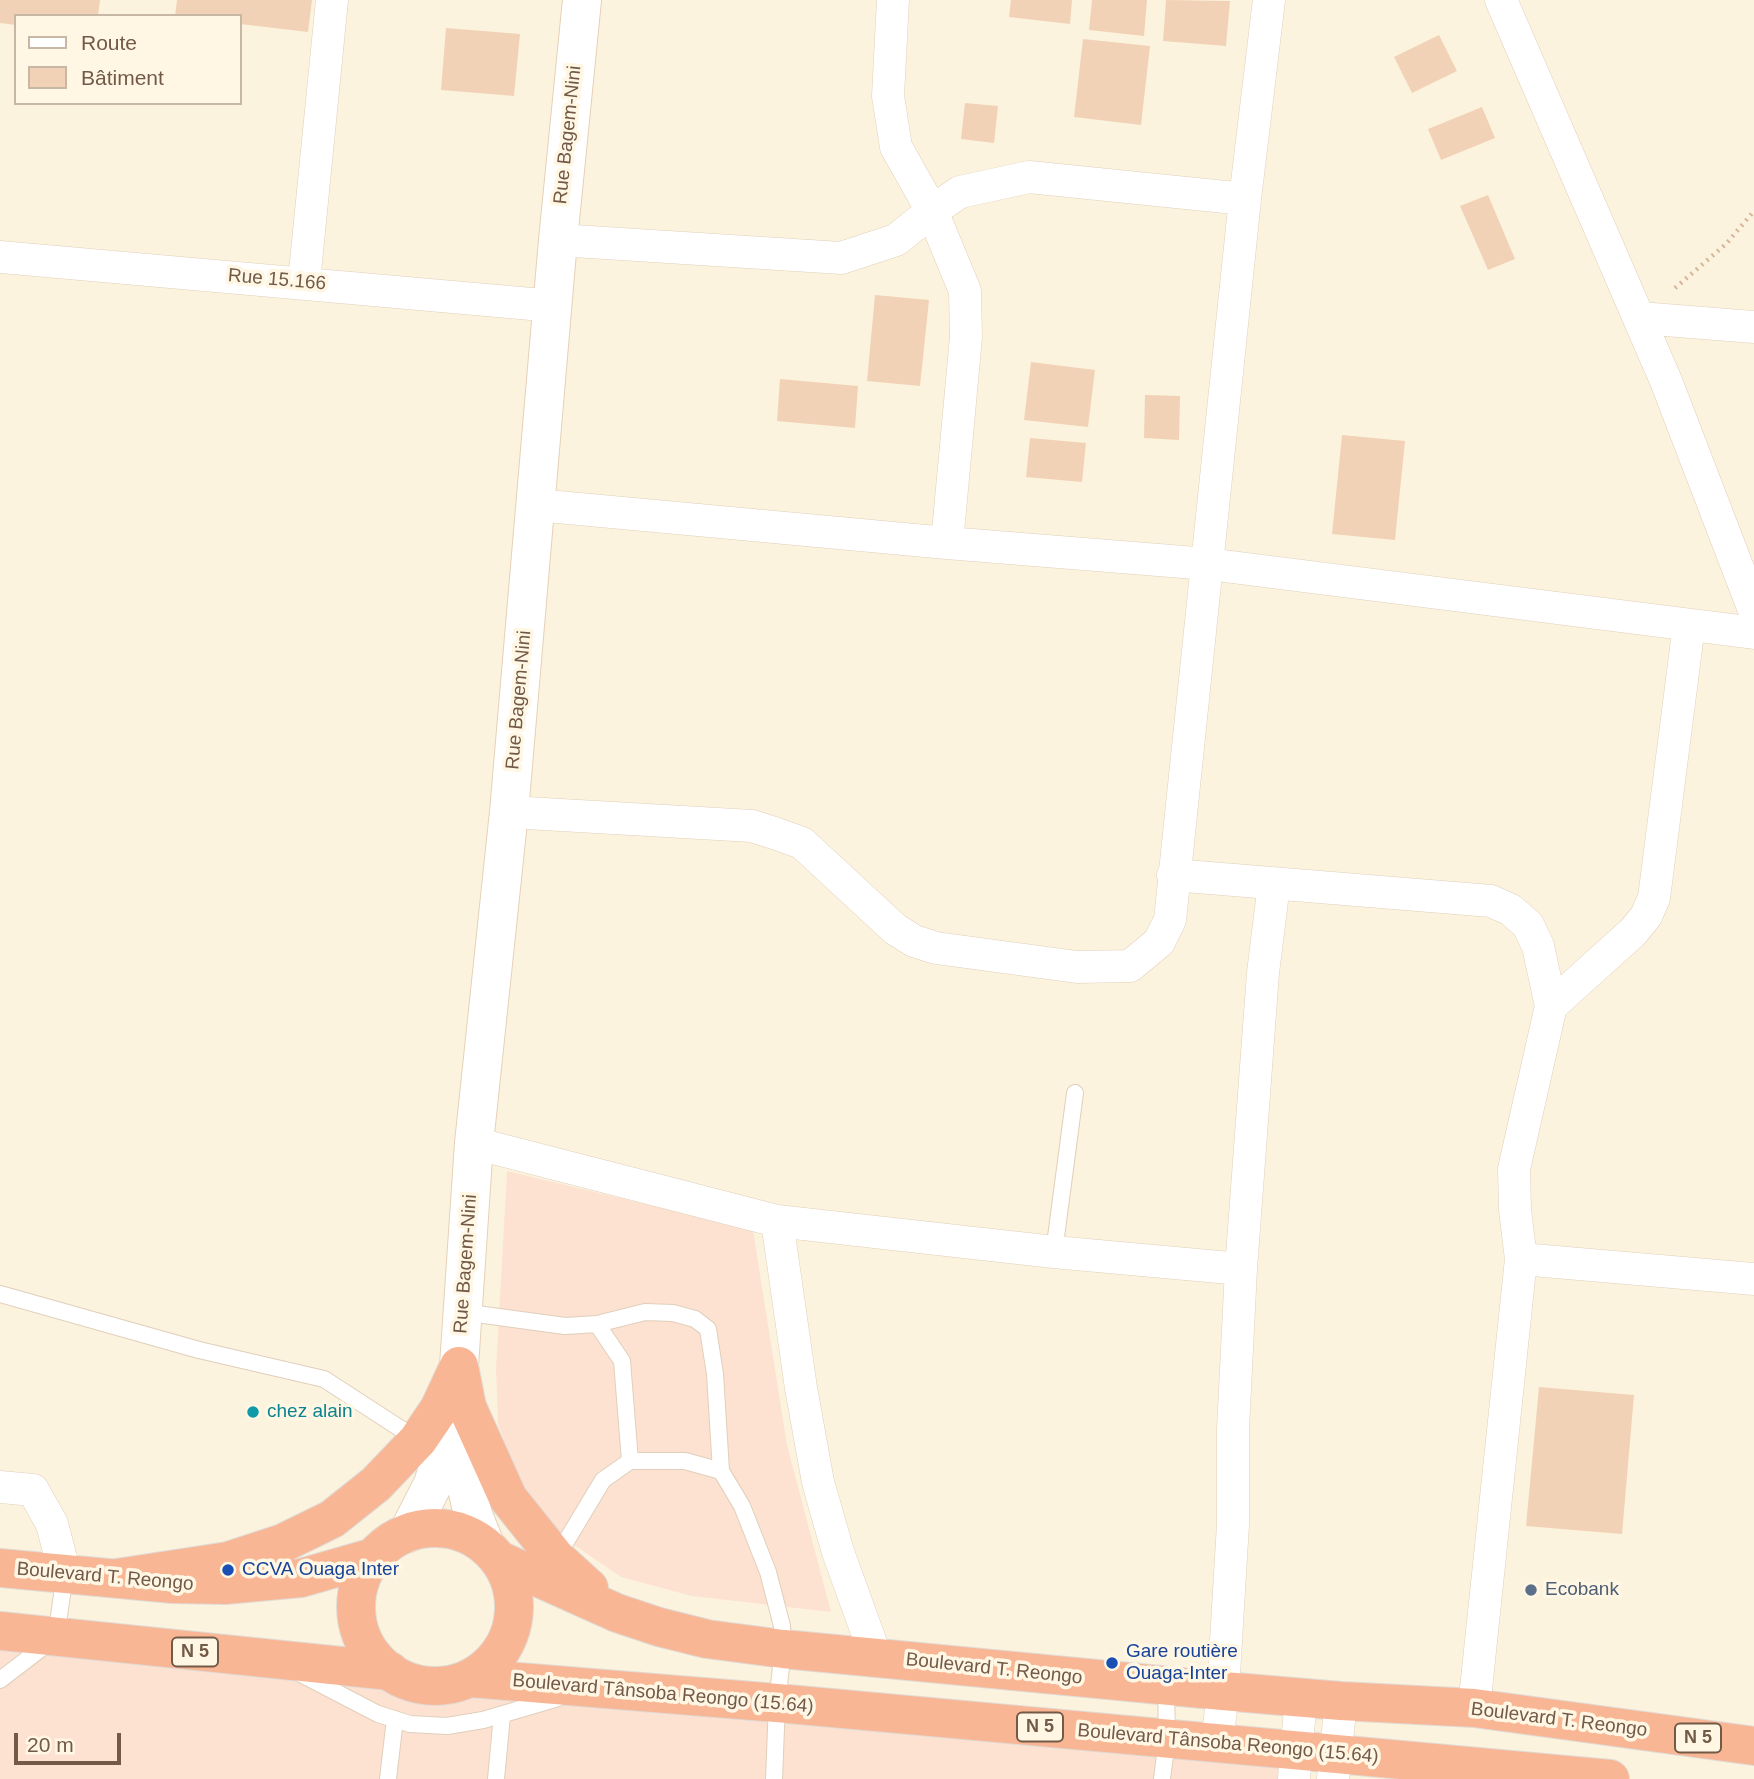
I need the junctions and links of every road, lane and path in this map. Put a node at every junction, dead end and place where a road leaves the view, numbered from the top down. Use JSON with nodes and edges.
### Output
{"nodes":[{"id":1,"x":332,"y":0,"type":"edge"},
{"id":2,"x":582,"y":0,"type":"edge"},
{"id":3,"x":893,"y":0,"type":"edge"},
{"id":4,"x":1269,"y":0,"type":"edge"},
{"id":5,"x":1501,"y":0,"type":"edge"},
{"id":6,"x":1245,"y":199,"type":"junction"},
{"id":7,"x":932,"y":211,"type":"junction"},
{"id":8,"x":1754,"y":211,"type":"edge"},
{"id":9,"x":558,"y":240,"type":"junction"},
{"id":10,"x":0,"y":257,"type":"edge"},
{"id":11,"x":304,"y":282,"type":"junction"},
{"id":12,"x":554,"y":306,"type":"junction"},
{"id":13,"x":1640,"y":318,"type":"junction"},
{"id":14,"x":1754,"y":327,"type":"edge"},
{"id":15,"x":536,"y":505,"type":"junction"},
{"id":16,"x":947,"y":543,"type":"junction"},
{"id":17,"x":1208,"y":564,"type":"junction"},
{"id":18,"x":1754,"y":610,"type":"edge"},
{"id":19,"x":1689,"y":625,"type":"junction"},
{"id":20,"x":1754,"y":633,"type":"edge"},
{"id":21,"x":509,"y":812,"type":"junction"},
{"id":22,"x":1173,"y":876,"type":"junction"},
{"id":23,"x":1274,"y":884,"type":"junction"},
{"id":24,"x":1551,"y":1006,"type":"junction"},
{"id":25,"x":1075,"y":1093,"type":"dead end"},
{"id":26,"x":474,"y":1143,"type":"junction"},
{"id":27,"x":777,"y":1220,"type":"junction"},
{"id":28,"x":1054,"y":1252,"type":"junction"},
{"id":29,"x":1521,"y":1259,"type":"junction"},
{"id":30,"x":1241,"y":1269,"type":"junction"},
{"id":31,"x":1754,"y":1279,"type":"edge"},
{"id":32,"x":0,"y":1294,"type":"edge"},
{"id":33,"x":463,"y":1312,"type":"junction"},
{"id":34,"x":597,"y":1324,"type":"junction"},
{"id":35,"x":458,"y":1383,"type":"junction"},
{"id":36,"x":418,"y":1440,"type":"junction"},
{"id":37,"x":630,"y":1461,"type":"junction"},
{"id":38,"x":721,"y":1471,"type":"junction"},
{"id":39,"x":0,"y":1487,"type":"edge"},
{"id":40,"x":408,"y":1533,"type":"junction"},
{"id":41,"x":492,"y":1552,"type":"junction"},
{"id":42,"x":374,"y":1557,"type":"junction"},
{"id":43,"x":556,"y":1558,"type":"junction"},
{"id":44,"x":0,"y":1568,"type":"edge"},
{"id":45,"x":65,"y":1574,"type":"junction"},
{"id":46,"x":117,"y":1578,"type":"junction"},
{"id":47,"x":617,"y":1613,"type":"junction"},
{"id":48,"x":0,"y":1631,"type":"edge"},
{"id":49,"x":56,"y":1637,"type":"junction"},
{"id":50,"x":783,"y":1649,"type":"junction"},
{"id":51,"x":876,"y":1657,"type":"junction"},
{"id":52,"x":278,"y":1661,"type":"junction"},
{"id":53,"x":390,"y":1671,"type":"junction"},
{"id":54,"x":470,"y":1678,"type":"junction"},
{"id":55,"x":0,"y":1680,"type":"edge"},
{"id":56,"x":1166,"y":1685,"type":"junction"},
{"id":57,"x":604,"y":1689,"type":"junction"},
{"id":58,"x":1223,"y":1691,"type":"junction"},
{"id":59,"x":1301,"y":1698,"type":"junction"},
{"id":60,"x":1341,"y":1702,"type":"junction"},
{"id":61,"x":776,"y":1703,"type":"junction"},
{"id":62,"x":1474,"y":1708,"type":"junction"},
{"id":63,"x":502,"y":1715,"type":"junction"},
{"id":64,"x":395,"y":1719,"type":"junction"},
{"id":65,"x":1167,"y":1740,"type":"junction"},
{"id":66,"x":1217,"y":1744,"type":"junction"},
{"id":67,"x":1754,"y":1745,"type":"edge"},
{"id":68,"x":1296,"y":1764,"type":"edge"},
{"id":69,"x":1334,"y":1766,"type":"edge"},
{"id":70,"x":388,"y":1779,"type":"edge"},
{"id":71,"x":496,"y":1779,"type":"edge"},
{"id":72,"x":774,"y":1779,"type":"edge"},
{"id":73,"x":1162,"y":1779,"type":"edge"},
{"id":74,"x":1610,"y":1779,"type":"edge"}],
"edges":[{"from":1,"to":11,"type":"street"},
{"from":2,"to":9,"type":"street","name":"Rue Bagem-Nini"},
{"from":3,"to":7,"type":"street"},
{"from":4,"to":6,"type":"street"},
{"from":5,"to":13,"type":"street"},
{"from":6,"to":7,"type":"street"},
{"from":6,"to":17,"type":"street"},
{"from":7,"to":9,"type":"street"},
{"from":7,"to":16,"type":"street"},
{"from":8,"to":13,"type":"path"},
{"from":9,"to":12,"type":"street","name":"Rue Bagem-Nini"},
{"from":10,"to":11,"type":"street","name":"Rue 15.166"},
{"from":11,"to":12,"type":"street","name":"Rue 15.166"},
{"from":12,"to":15,"type":"street","name":"Rue Bagem-Nini"},
{"from":13,"to":14,"type":"street"},
{"from":13,"to":18,"type":"street"},
{"from":15,"to":16,"type":"street"},
{"from":15,"to":21,"type":"street","name":"Rue Bagem-Nini"},
{"from":16,"to":17,"type":"street"},
{"from":17,"to":19,"type":"street"},
{"from":17,"to":22,"type":"street"},
{"from":19,"to":20,"type":"street"},
{"from":19,"to":24,"type":"street"},
{"from":21,"to":22,"type":"street"},
{"from":21,"to":26,"type":"street","name":"Rue Bagem-Nini"},
{"from":22,"to":23,"type":"street"},
{"from":23,"to":24,"type":"street"},
{"from":23,"to":30,"type":"street"},
{"from":24,"to":29,"type":"street"},
{"from":25,"to":28,"type":"lane"},
{"from":26,"to":27,"type":"street"},
{"from":26,"to":33,"type":"street","name":"Rue Bagem-Nini"},
{"from":27,"to":28,"type":"street"},
{"from":27,"to":51,"type":"street"},
{"from":28,"to":30,"type":"street"},
{"from":29,"to":31,"type":"street"},
{"from":29,"to":62,"type":"street"},
{"from":30,"to":58,"type":"street"},
{"from":32,"to":36,"type":"lane"},
{"from":33,"to":34,"type":"lane"},
{"from":33,"to":35,"type":"street","name":"Rue Bagem-Nini"},
{"from":34,"to":37,"type":"lane"},
{"from":34,"to":38,"type":"lane"},
{"from":35,"to":36,"type":"highway"},
{"from":35,"to":40,"type":"street"},
{"from":35,"to":41,"type":"street"},
{"from":35,"to":43,"type":"highway"},
{"from":36,"to":46,"type":"highway"},
{"from":37,"to":38,"type":"lane"},
{"from":37,"to":43,"type":"lane"},
{"from":38,"to":50,"type":"lane"},
{"from":39,"to":45,"type":"street"},
{"from":40,"to":41,"type":"highway","name":"Boulevard Tânsoba Reongo (15.64)","number":"N 5"},
{"from":40,"to":42,"type":"highway","name":"Boulevard Tânsoba Reongo (15.64)","number":"N 5"},
{"from":41,"to":47,"type":"highway","name":"Boulevard T. Reongo","number":"N 5"},
{"from":41,"to":54,"type":"highway","name":"Boulevard Tânsoba Reongo (15.64)","number":"N 5"},
{"from":42,"to":46,"type":"highway","name":"Boulevard T. Reongo","number":"N 5"},
{"from":42,"to":53,"type":"highway","name":"Boulevard Tânsoba Reongo (15.64)","number":"N 5"},
{"from":43,"to":47,"type":"highway"},
{"from":44,"to":45,"type":"highway","name":"Boulevard T. Reongo","number":"N 5"},
{"from":45,"to":46,"type":"highway","name":"Boulevard T. Reongo","number":"N 5"},
{"from":45,"to":49,"type":"lane"},
{"from":47,"to":50,"type":"highway","name":"Boulevard T. Reongo","number":"N 5"},
{"from":48,"to":49,"type":"highway","name":"Boulevard Tânsoba Reongo (15.64)","number":"N 5"},
{"from":49,"to":52,"type":"highway","name":"Boulevard Tânsoba Reongo (15.64)","number":"N 5"},
{"from":49,"to":55,"type":"lane"},
{"from":50,"to":51,"type":"highway","name":"Boulevard T. Reongo","number":"N 5"},
{"from":50,"to":61,"type":"lane"},
{"from":51,"to":56,"type":"highway","name":"Boulevard T. Reongo","number":"N 5"},
{"from":52,"to":53,"type":"highway","name":"Boulevard Tânsoba Reongo (15.64)","number":"N 5"},
{"from":52,"to":64,"type":"lane"},
{"from":53,"to":54,"type":"highway","name":"Boulevard Tânsoba Reongo (15.64)","number":"N 5"},
{"from":54,"to":57,"type":"highway","name":"Boulevard Tânsoba Reongo (15.64)","number":"N 5"},
{"from":56,"to":58,"type":"highway","name":"Boulevard T. Reongo","number":"N 5"},
{"from":56,"to":65,"type":"lane"},
{"from":57,"to":61,"type":"highway","name":"Boulevard Tânsoba Reongo (15.64)","number":"N 5"},
{"from":57,"to":63,"type":"lane"},
{"from":58,"to":59,"type":"highway","name":"Boulevard T. Reongo","number":"N 5"},
{"from":58,"to":66,"type":"street"},
{"from":59,"to":60,"type":"highway","name":"Boulevard T. Reongo","number":"N 5"},
{"from":59,"to":68,"type":"street"},
{"from":60,"to":62,"type":"highway","name":"Boulevard T. Reongo","number":"N 5"},
{"from":60,"to":69,"type":"street"},
{"from":61,"to":65,"type":"highway","name":"Boulevard Tânsoba Reongo (15.64)","number":"N 5"},
{"from":61,"to":72,"type":"lane"},
{"from":62,"to":67,"type":"highway","name":"Boulevard T. Reongo","number":"N 5"},
{"from":63,"to":64,"type":"lane"},
{"from":63,"to":71,"type":"lane"},
{"from":64,"to":70,"type":"lane"},
{"from":65,"to":66,"type":"highway","name":"Boulevard Tânsoba Reongo (15.64)","number":"N 5"},
{"from":65,"to":73,"type":"lane"},
{"from":66,"to":68,"type":"highway","name":"Boulevard Tânsoba Reongo (15.64)","number":"N 5"},
{"from":68,"to":69,"type":"highway","name":"Boulevard Tânsoba Reongo (15.64)","number":"N 5"},
{"from":69,"to":74,"type":"highway","name":"Boulevard Tânsoba Reongo (15.64)","number":"N 5"}]}
